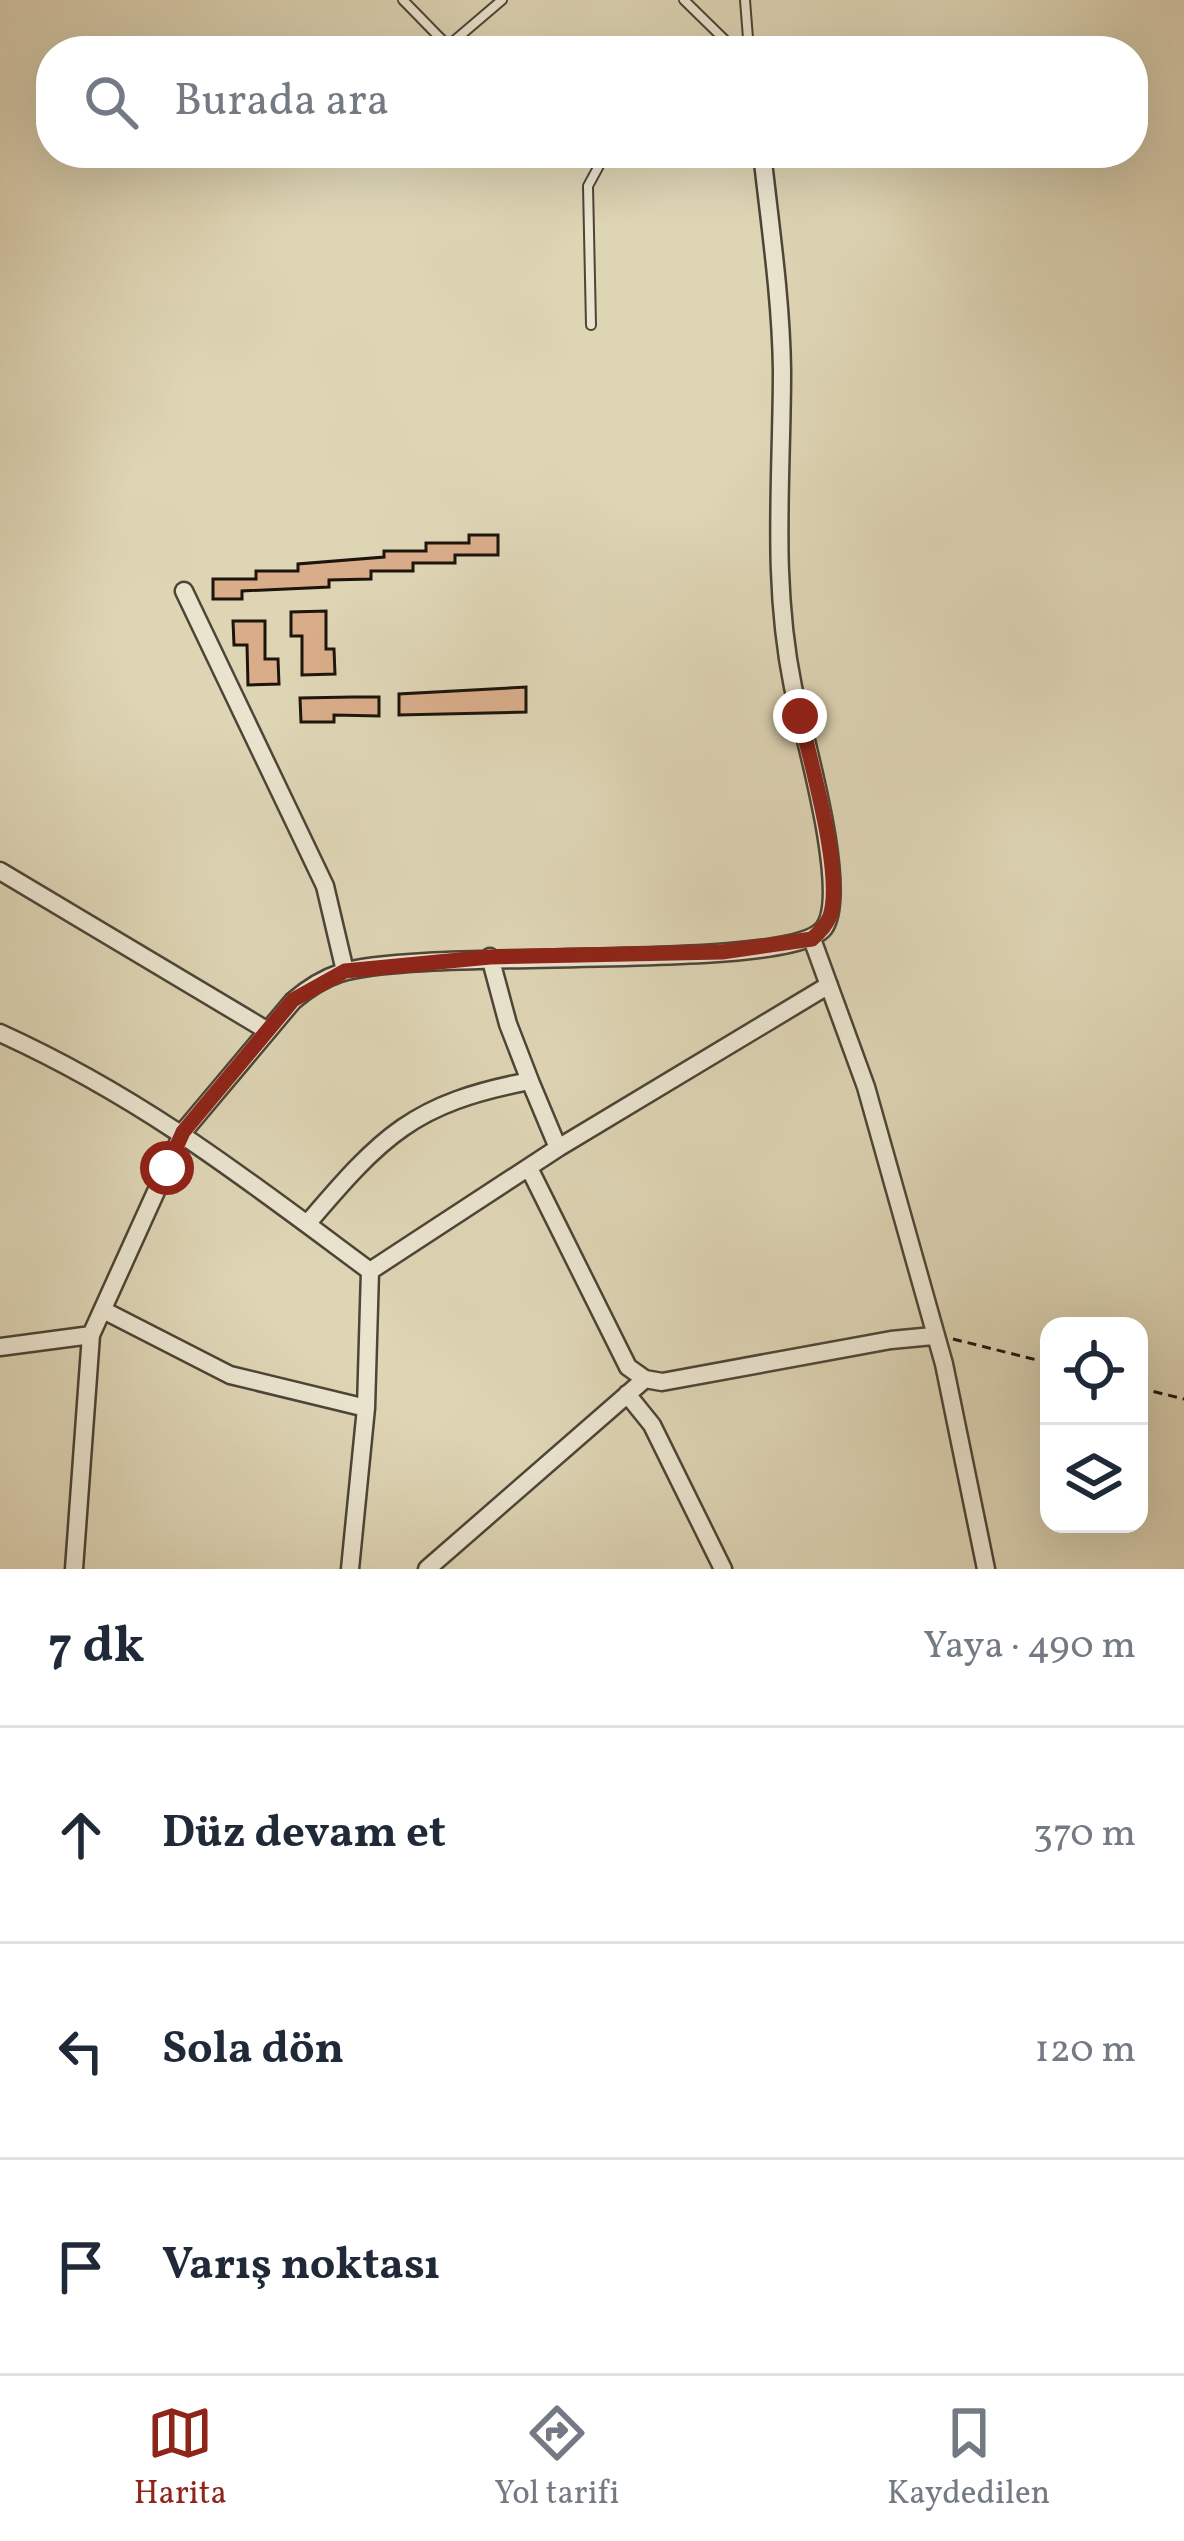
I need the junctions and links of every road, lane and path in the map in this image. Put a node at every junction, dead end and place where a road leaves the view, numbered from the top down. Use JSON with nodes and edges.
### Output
{"nodes":[{"id":1,"x":403,"y":0,"type":"edge"},
{"id":2,"x":502,"y":0,"type":"edge"},
{"id":3,"x":684,"y":0,"type":"edge"},
{"id":4,"x":745,"y":0,"type":"edge"},
{"id":5,"x":438,"y":36,"type":"edge"},
{"id":6,"x":460,"y":36,"type":"edge"},
{"id":7,"x":721,"y":36,"type":"edge"},
{"id":8,"x":746,"y":36,"type":"edge"},
{"id":9,"x":598,"y":168,"type":"edge"},
{"id":10,"x":764,"y":168,"type":"edge"},
{"id":11,"x":591,"y":325,"type":"dead end"},
{"id":12,"x":184,"y":592,"type":"dead end"},
{"id":13,"x":0,"y":872,"type":"edge"},
{"id":14,"x":812,"y":939,"type":"junction"},
{"id":15,"x":490,"y":957,"type":"junction"},
{"id":16,"x":345,"y":971,"type":"junction"},
{"id":17,"x":829,"y":985,"type":"junction"},
{"id":18,"x":268,"y":1031,"type":"junction"},
{"id":19,"x":0,"y":1033,"type":"edge"},
{"id":20,"x":530,"y":1081,"type":"junction"},
{"id":21,"x":183,"y":1132,"type":"junction"},
{"id":22,"x":558,"y":1148,"type":"junction"},
{"id":23,"x":530,"y":1170,"type":"junction"},
{"id":24,"x":307,"y":1224,"type":"junction"},
{"id":25,"x":370,"y":1271,"type":"junction"},
{"id":26,"x":103,"y":1310,"type":"junction"},
{"id":27,"x":91,"y":1335,"type":"junction"},
{"id":28,"x":933,"y":1336,"type":"junction"},
{"id":29,"x":0,"y":1347,"type":"edge"},
{"id":30,"x":1040,"y":1360,"type":"edge"},
{"id":31,"x":645,"y":1379,"type":"junction"},
{"id":32,"x":1148,"y":1390,"type":"edge"},
{"id":33,"x":627,"y":1394,"type":"junction"},
{"id":34,"x":1184,"y":1399,"type":"edge"},
{"id":35,"x":366,"y":1408,"type":"junction"},
{"id":36,"x":74,"y":1569,"type":"edge"},
{"id":37,"x":350,"y":1569,"type":"edge"},
{"id":38,"x":427,"y":1569,"type":"edge"},
{"id":39,"x":723,"y":1569,"type":"edge"},
{"id":40,"x":986,"y":1569,"type":"edge"}],
"edges":[{"from":1,"to":5,"type":"lane"},
{"from":2,"to":6,"type":"lane"},
{"from":3,"to":7,"type":"lane"},
{"from":4,"to":8,"type":"lane"},
{"from":9,"to":11,"type":"lane"},
{"from":10,"to":14,"type":"street"},
{"from":12,"to":16,"type":"street"},
{"from":13,"to":18,"type":"street"},
{"from":14,"to":15,"type":"street"},
{"from":14,"to":17,"type":"street"},
{"from":15,"to":16,"type":"street"},
{"from":15,"to":20,"type":"street"},
{"from":16,"to":18,"type":"street"},
{"from":17,"to":22,"type":"street"},
{"from":17,"to":28,"type":"street"},
{"from":18,"to":21,"type":"street"},
{"from":19,"to":21,"type":"street"},
{"from":20,"to":22,"type":"street"},
{"from":20,"to":24,"type":"street"},
{"from":21,"to":24,"type":"street"},
{"from":21,"to":26,"type":"street"},
{"from":22,"to":23,"type":"street"},
{"from":23,"to":25,"type":"street"},
{"from":23,"to":31,"type":"street"},
{"from":24,"to":25,"type":"street"},
{"from":25,"to":35,"type":"street"},
{"from":26,"to":27,"type":"street"},
{"from":26,"to":35,"type":"street"},
{"from":27,"to":29,"type":"street"},
{"from":27,"to":36,"type":"street"},
{"from":28,"to":30,"type":"path"},
{"from":28,"to":31,"type":"street"},
{"from":28,"to":40,"type":"street"},
{"from":31,"to":33,"type":"street"},
{"from":32,"to":34,"type":"path"},
{"from":33,"to":38,"type":"street"},
{"from":33,"to":39,"type":"street"},
{"from":35,"to":37,"type":"street"}]}
